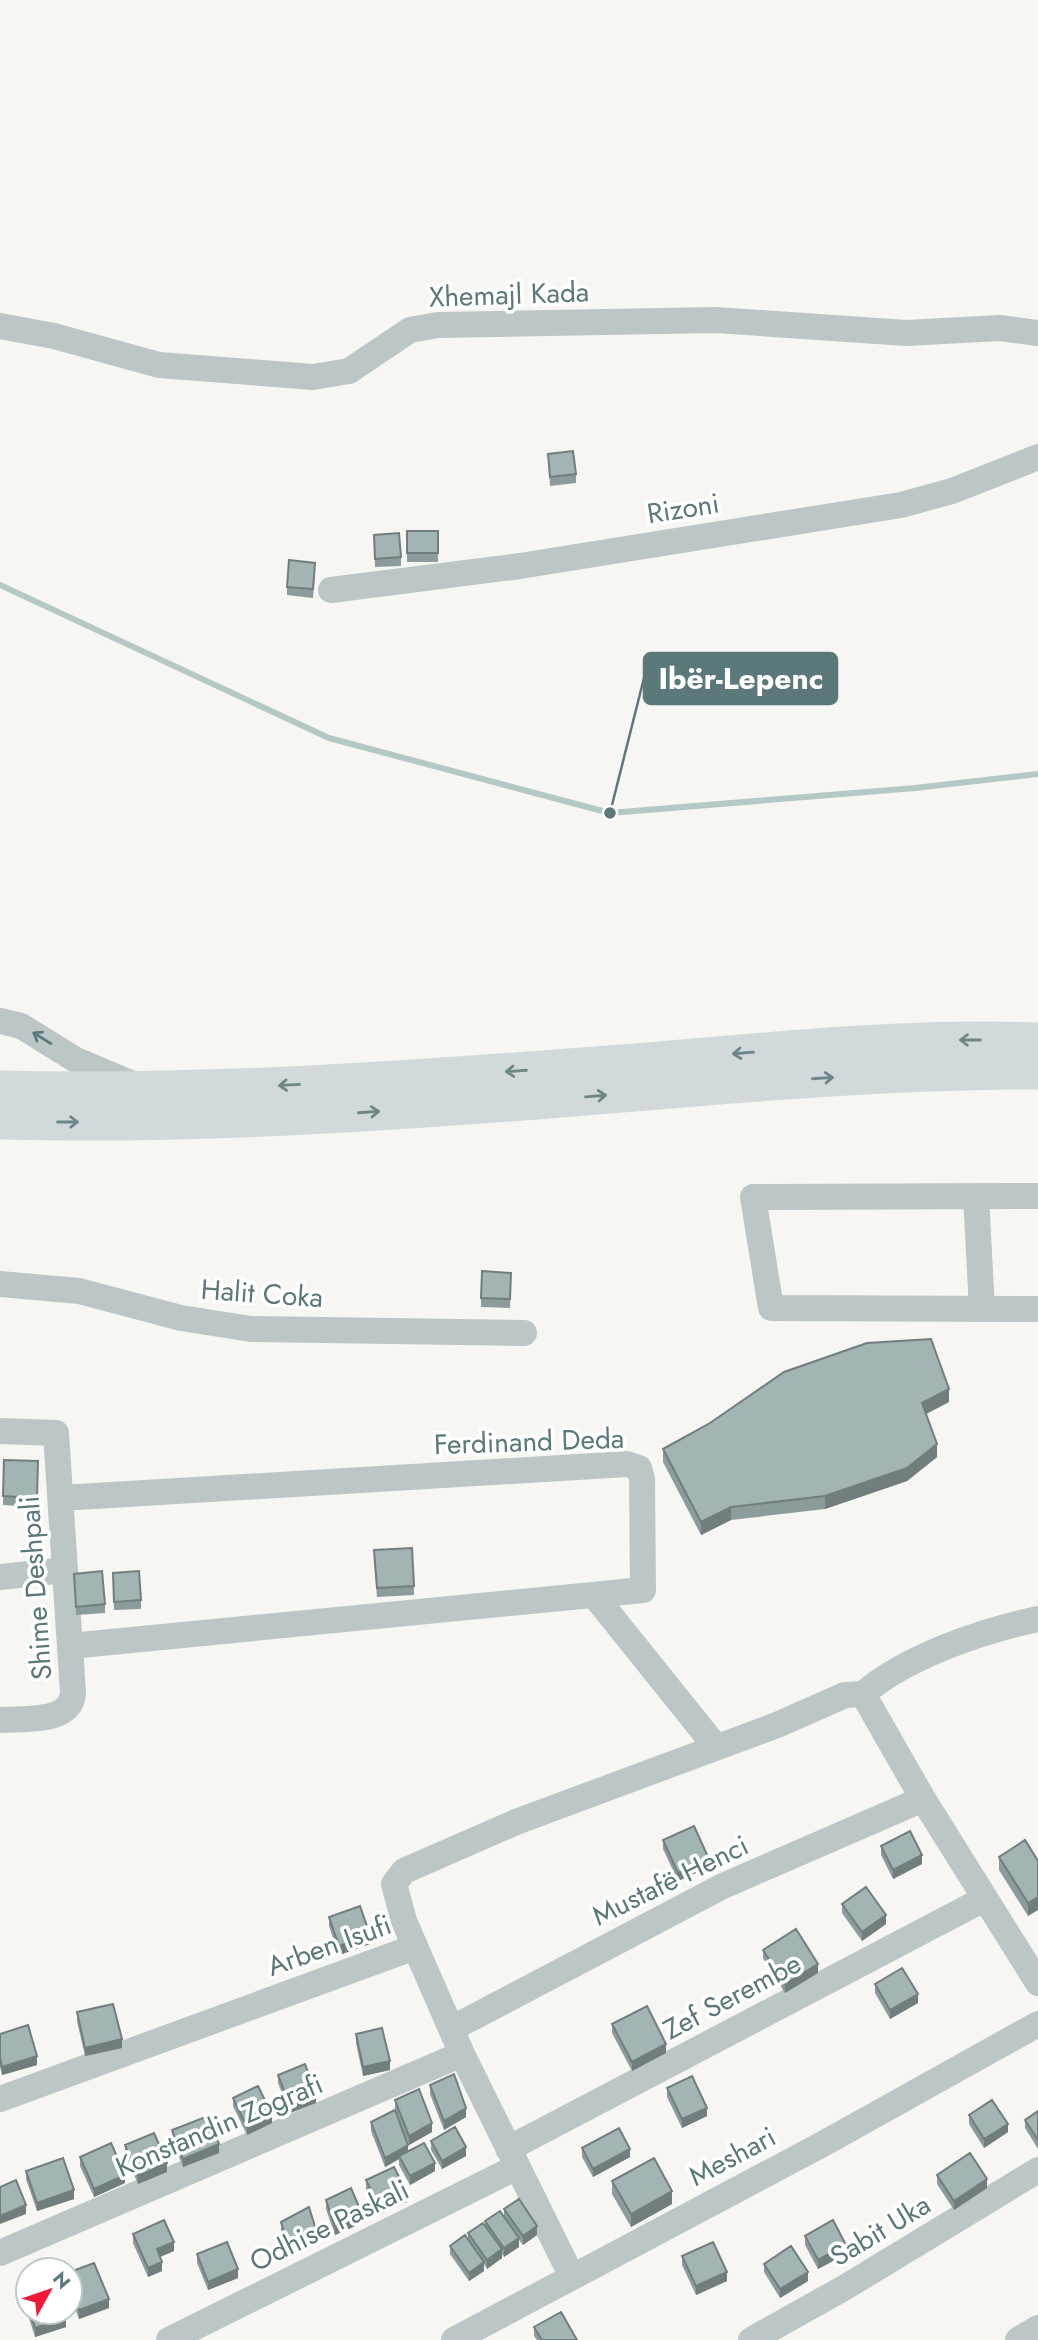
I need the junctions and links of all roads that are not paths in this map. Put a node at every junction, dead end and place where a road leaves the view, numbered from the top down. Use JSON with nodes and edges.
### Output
{"nodes":[{"id":1,"x":0,"y":326,"type":"edge"},
{"id":2,"x":1038,"y":332,"type":"edge"},
{"id":3,"x":1038,"y":457,"type":"edge"},
{"id":4,"x":331,"y":590,"type":"dead end"},
{"id":5,"x":0,"y":1021,"type":"edge"},
{"id":6,"x":1038,"y":1041,"type":"edge"},
{"id":7,"x":1038,"y":1071,"type":"edge"},
{"id":8,"x":0,"y":1089,"type":"edge"},
{"id":9,"x":147,"y":1090,"type":"junction"},
{"id":10,"x":0,"y":1121,"type":"edge"},
{"id":11,"x":976,"y":1196,"type":"junction"},
{"id":12,"x":1038,"y":1196,"type":"edge"},
{"id":13,"x":0,"y":1284,"type":"edge"},
{"id":14,"x":982,"y":1309,"type":"junction"},
{"id":15,"x":1038,"y":1309,"type":"edge"},
{"id":16,"x":524,"y":1333,"type":"dead end"},
{"id":17,"x":0,"y":1431,"type":"edge"},
{"id":18,"x":61,"y":1498,"type":"junction"},
{"id":19,"x":65,"y":1570,"type":"junction"},
{"id":20,"x":0,"y":1577,"type":"edge"},
{"id":21,"x":594,"y":1595,"type":"junction"},
{"id":22,"x":1038,"y":1619,"type":"edge"},
{"id":23,"x":70,"y":1646,"type":"junction"},
{"id":24,"x":863,"y":1694,"type":"junction"},
{"id":25,"x":0,"y":1720,"type":"edge"},
{"id":26,"x":716,"y":1747,"type":"junction"},
{"id":27,"x":923,"y":1799,"type":"junction"},
{"id":28,"x":984,"y":1899,"type":"junction"},
{"id":29,"x":415,"y":1947,"type":"junction"},
{"id":30,"x":1038,"y":1983,"type":"edge"},
{"id":31,"x":1038,"y":2024,"type":"edge"},
{"id":32,"x":451,"y":2029,"type":"junction"},
{"id":33,"x":462,"y":2054,"type":"junction"},
{"id":34,"x":0,"y":2099,"type":"edge"},
{"id":35,"x":512,"y":2158,"type":"junction"},
{"id":36,"x":1038,"y":2171,"type":"edge"},
{"id":37,"x":0,"y":2253,"type":"edge"},
{"id":38,"x":572,"y":2277,"type":"junction"},
{"id":39,"x":1038,"y":2328,"type":"edge"},
{"id":40,"x":169,"y":2340,"type":"edge"},
{"id":41,"x":454,"y":2340,"type":"edge"},
{"id":42,"x":751,"y":2340,"type":"edge"},
{"id":43,"x":1018,"y":2340,"type":"edge"}],
"edges":[{"from":1,"to":2,"type":"street","name":"Xhemajl Kada"},
{"from":3,"to":4,"type":"street","name":"Rizoni"},
{"from":9,"to":5,"type":"street","one_way":true},
{"from":6,"to":9,"type":"highway","one_way":true},
{"from":10,"to":7,"type":"highway","one_way":true},
{"from":8,"to":9,"type":"highway"},
{"from":11,"to":12,"type":"street"},
{"from":11,"to":14,"type":"street"},
{"from":11,"to":14,"type":"street"},
{"from":13,"to":16,"type":"street","name":"Halit Coka"},
{"from":14,"to":15,"type":"street"},
{"from":17,"to":18,"type":"street","name":"Shime Deshpali"},
{"from":18,"to":19,"type":"street","name":"Shime Deshpali"},
{"from":18,"to":21,"type":"street","name":"Ferdinand Deda"},
{"from":19,"to":20,"type":"street"},
{"from":19,"to":23,"type":"street","name":"Shime Deshpali"},
{"from":21,"to":23,"type":"street","name":"Ferdinand Deda"},
{"from":21,"to":26,"type":"street"},
{"from":22,"to":24,"type":"street"},
{"from":23,"to":25,"type":"street","name":"Shime Deshpali"},
{"from":24,"to":26,"type":"street"},
{"from":24,"to":27,"type":"street"},
{"from":26,"to":29,"type":"street"},
{"from":27,"to":28,"type":"street"},
{"from":27,"to":32,"type":"street","name":"Mustafë Henci"},
{"from":28,"to":30,"type":"street"},
{"from":28,"to":35,"type":"street","name":"Zef Serembe"},
{"from":29,"to":32,"type":"street","name":"Arben Isufi"},
{"from":29,"to":34,"type":"street","name":"Arben Isufi"},
{"from":31,"to":38,"type":"street","name":"Meshari"},
{"from":32,"to":33,"type":"street","name":"Arben Isufi"},
{"from":33,"to":35,"type":"street","name":"Arben Isufi"},
{"from":33,"to":37,"type":"street","name":"Konstandin Zografi"},
{"from":35,"to":38,"type":"street","name":"Arben Isufi"},
{"from":35,"to":40,"type":"street","name":"Odhise Paskali"},
{"from":36,"to":42,"type":"street","name":"Sabit Uka"},
{"from":38,"to":41,"type":"street","name":"Meshari"},
{"from":39,"to":43,"type":"street"}]}
